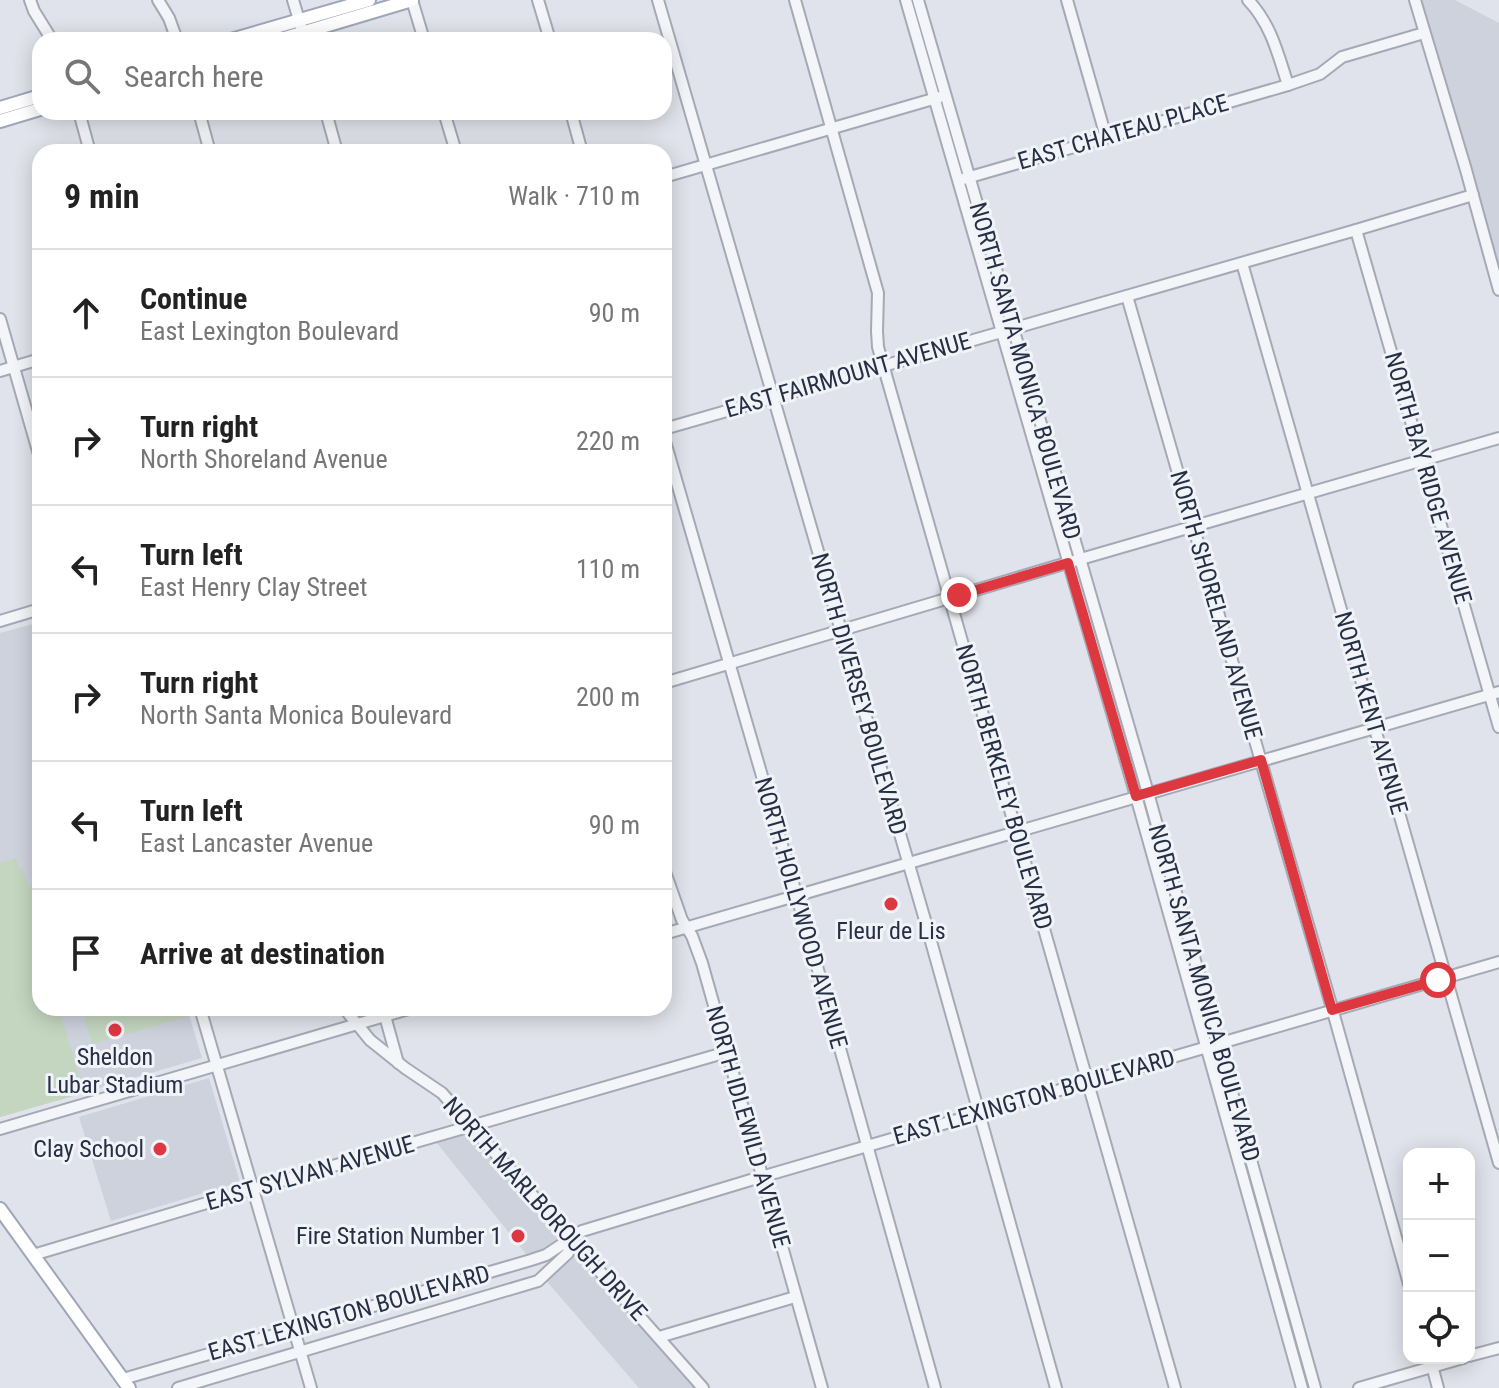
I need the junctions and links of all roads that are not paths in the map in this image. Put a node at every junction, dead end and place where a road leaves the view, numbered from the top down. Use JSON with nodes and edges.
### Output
{"nodes":[{"id":1,"x":30,"y":0,"type":"edge"},
{"id":2,"x":158,"y":0,"type":"edge"},
{"id":3,"x":293,"y":0,"type":"edge"},
{"id":4,"x":369,"y":0,"type":"edge"},
{"id":5,"x":412,"y":0,"type":"edge"},
{"id":6,"x":538,"y":0,"type":"edge"},
{"id":7,"x":658,"y":0,"type":"edge"},
{"id":8,"x":795,"y":0,"type":"edge"},
{"id":9,"x":906,"y":0,"type":"edge"},
{"id":10,"x":918,"y":0,"type":"edge"},
{"id":11,"x":1067,"y":0,"type":"edge"},
{"id":12,"x":1248,"y":0,"type":"edge"},
{"id":13,"x":1415,"y":0,"type":"edge"},
{"id":14,"x":302,"y":31,"type":"edge"},
{"id":15,"x":47,"y":32,"type":"edge"},
{"id":16,"x":174,"y":32,"type":"edge"},
{"id":17,"x":422,"y":32,"type":"edge"},
{"id":18,"x":548,"y":32,"type":"edge"},
{"id":19,"x":668,"y":32,"type":"edge"},
{"id":20,"x":1424,"y":33,"type":"junction"},
{"id":21,"x":672,"y":47,"type":"edge"},
{"id":22,"x":1288,"y":85,"type":"junction"},
{"id":23,"x":940,"y":97,"type":"junction"},
{"id":24,"x":32,"y":98,"type":"edge"},
{"id":25,"x":0,"y":108,"type":"edge"},
{"id":26,"x":32,"y":111,"type":"edge"},
{"id":27,"x":81,"y":120,"type":"edge"},
{"id":28,"x":201,"y":120,"type":"edge"},
{"id":29,"x":328,"y":120,"type":"edge"},
{"id":30,"x":446,"y":120,"type":"edge"},
{"id":31,"x":573,"y":120,"type":"edge"},
{"id":32,"x":0,"y":121,"type":"edge"},
{"id":33,"x":832,"y":128,"type":"junction"},
{"id":34,"x":1106,"y":137,"type":"junction"},
{"id":35,"x":88,"y":144,"type":"edge"},
{"id":36,"x":208,"y":144,"type":"edge"},
{"id":37,"x":335,"y":144,"type":"edge"},
{"id":38,"x":454,"y":144,"type":"edge"},
{"id":39,"x":580,"y":144,"type":"edge"},
{"id":40,"x":707,"y":165,"type":"junction"},
{"id":41,"x":672,"y":175,"type":"edge"},
{"id":42,"x":963,"y":179,"type":"junction"},
{"id":43,"x":1473,"y":195,"type":"junction"},
{"id":44,"x":1356,"y":230,"type":"junction"},
{"id":45,"x":1242,"y":263,"type":"junction"},
{"id":46,"x":1499,"y":290,"type":"edge"},
{"id":47,"x":1127,"y":296,"type":"junction"},
{"id":48,"x":0,"y":319,"type":"edge"},
{"id":49,"x":1013,"y":328,"type":"junction"},
{"id":50,"x":1001,"y":331,"type":"junction"},
{"id":51,"x":32,"y":361,"type":"edge"},
{"id":52,"x":883,"y":365,"type":"junction"},
{"id":53,"x":14,"y":367,"type":"junction"},
{"id":54,"x":0,"y":371,"type":"edge"},
{"id":55,"x":773,"y":397,"type":"junction"},
{"id":56,"x":672,"y":427,"type":"edge"},
{"id":57,"x":32,"y":430,"type":"edge"},
{"id":58,"x":1499,"y":438,"type":"edge"},
{"id":59,"x":1423,"y":461,"type":"junction"},
{"id":60,"x":672,"y":465,"type":"edge"},
{"id":61,"x":1309,"y":494,"type":"junction"},
{"id":62,"x":1194,"y":527,"type":"junction"},
{"id":63,"x":1080,"y":560,"type":"junction"},
{"id":64,"x":1068,"y":563,"type":"junction"},
{"id":65,"x":949,"y":598,"type":"junction"},
{"id":66,"x":32,"y":611,"type":"edge"},
{"id":67,"x":0,"y":621,"type":"edge"},
{"id":68,"x":840,"y":631,"type":"junction"},
{"id":69,"x":730,"y":664,"type":"junction"},
{"id":70,"x":672,"y":681,"type":"edge"},
{"id":71,"x":1495,"y":693,"type":"edge"},
{"id":72,"x":1376,"y":727,"type":"junction"},
{"id":73,"x":1499,"y":727,"type":"edge"},
{"id":74,"x":1261,"y":760,"type":"junction"},
{"id":75,"x":1142,"y":794,"type":"junction"},
{"id":76,"x":1017,"y":831,"type":"junction"},
{"id":77,"x":908,"y":863,"type":"junction"},
{"id":78,"x":672,"y":895,"type":"edge"},
{"id":79,"x":796,"y":896,"type":"junction"},
{"id":80,"x":686,"y":928,"type":"junction"},
{"id":81,"x":672,"y":932,"type":"edge"},
{"id":82,"x":1499,"y":962,"type":"edge"},
{"id":83,"x":1446,"y":977,"type":"junction"},
{"id":84,"x":1332,"y":1010,"type":"junction"},
{"id":85,"x":202,"y":1016,"type":"edge"},
{"id":86,"x":350,"y":1016,"type":"edge"},
{"id":87,"x":385,"y":1016,"type":"joint"},
{"id":88,"x":357,"y":1024,"type":"junction"},
{"id":89,"x":1219,"y":1043,"type":"junction"},
{"id":90,"x":1205,"y":1047,"type":"junction"},
{"id":91,"x":727,"y":1052,"type":"junction"},
{"id":92,"x":398,"y":1063,"type":"junction"},
{"id":93,"x":216,"y":1066,"type":"junction"},
{"id":94,"x":1087,"y":1081,"type":"junction"},
{"id":95,"x":978,"y":1114,"type":"junction"},
{"id":96,"x":473,"y":1126,"type":"junction"},
{"id":97,"x":0,"y":1129,"type":"edge"},
{"id":98,"x":867,"y":1146,"type":"junction"},
{"id":99,"x":1499,"y":1163,"type":"edge"},
{"id":100,"x":762,"y":1176,"type":"junction"},
{"id":101,"x":254,"y":1189,"type":"junction"},
{"id":102,"x":0,"y":1209,"type":"edge"},
{"id":103,"x":571,"y":1239,"type":"junction"},
{"id":104,"x":33,"y":1255,"type":"junction"},
{"id":105,"x":1403,"y":1263,"type":"edge"},
{"id":106,"x":795,"y":1297,"type":"junction"},
{"id":107,"x":293,"y":1330,"type":"junction"},
{"id":108,"x":659,"y":1337,"type":"junction"},
{"id":109,"x":1499,"y":1348,"type":"edge"},
{"id":110,"x":300,"y":1352,"type":"junction"},
{"id":111,"x":1475,"y":1354,"type":"edge"},
{"id":112,"x":1425,"y":1364,"type":"edge"},
{"id":113,"x":1432,"y":1364,"type":"edge"},
{"id":114,"x":126,"y":1384,"type":"edge"},
{"id":115,"x":178,"y":1388,"type":"edge"},
{"id":116,"x":311,"y":1388,"type":"edge"},
{"id":117,"x":703,"y":1388,"type":"edge"},
{"id":118,"x":822,"y":1388,"type":"edge"},
{"id":119,"x":935,"y":1388,"type":"edge"},
{"id":120,"x":1056,"y":1388,"type":"edge"},
{"id":121,"x":1175,"y":1388,"type":"edge"},
{"id":122,"x":1302,"y":1388,"type":"edge"},
{"id":123,"x":1315,"y":1388,"type":"edge"},
{"id":124,"x":1359,"y":1388,"type":"edge"},
{"id":125,"x":1438,"y":1388,"type":"edge"}],
"edges":[{"from":1,"to":15,"type":"street"},
{"from":2,"to":16,"type":"street"},
{"from":3,"to":14,"type":"street"},
{"from":4,"to":14,"type":"main road"},
{"from":5,"to":14,"type":"main road"},
{"from":5,"to":17,"type":"street"},
{"from":6,"to":18,"type":"street"},
{"from":7,"to":19,"type":"street","name":"NORTH DIVERSEY BOULEVARD"},
{"from":8,"to":33,"type":"street","name":"NORTH BERKELEY BOULEVARD"},
{"from":9,"to":23,"type":"street","name":"NORTH SANTA MONICA BOULEVARD"},
{"from":10,"to":23,"type":"street","name":"NORTH SANTA MONICA BOULEVARD"},
{"from":11,"to":34,"type":"street"},
{"from":12,"to":22,"type":"street"},
{"from":13,"to":20,"type":"street"},
{"from":20,"to":22,"type":"street","name":"EAST CHATEAU PLACE"},
{"from":20,"to":43,"type":"street"},
{"from":21,"to":40,"type":"street","name":"NORTH DIVERSEY BOULEVARD"},
{"from":22,"to":34,"type":"street","name":"EAST CHATEAU PLACE"},
{"from":23,"to":33,"type":"street"},
{"from":23,"to":42,"type":"street","name":"NORTH SANTA MONICA BOULEVARD"},
{"from":24,"to":25,"type":"main road"},
{"from":26,"to":32,"type":"main road"},
{"from":27,"to":35,"type":"street"},
{"from":28,"to":36,"type":"street"},
{"from":29,"to":37,"type":"street"},
{"from":30,"to":38,"type":"street"},
{"from":31,"to":39,"type":"street"},
{"from":33,"to":40,"type":"street"},
{"from":33,"to":52,"type":"street","name":"NORTH BERKELEY BOULEVARD"},
{"from":34,"to":42,"type":"street","name":"EAST CHATEAU PLACE"},
{"from":40,"to":41,"type":"street"},
{"from":40,"to":55,"type":"street","name":"NORTH DIVERSEY BOULEVARD"},
{"from":42,"to":49,"type":"street","name":"NORTH SANTA MONICA BOULEVARD"},
{"from":42,"to":50,"type":"street","name":"NORTH SANTA MONICA BOULEVARD"},
{"from":43,"to":44,"type":"street","name":"EAST FAIRMOUNT AVENUE"},
{"from":43,"to":46,"type":"street"},
{"from":44,"to":45,"type":"street","name":"EAST FAIRMOUNT AVENUE"},
{"from":44,"to":59,"type":"street","name":"NORTH BAY RIDGE AVENUE"},
{"from":45,"to":47,"type":"street","name":"EAST FAIRMOUNT AVENUE"},
{"from":45,"to":61,"type":"street","name":"NORTH KENT AVENUE"},
{"from":47,"to":49,"type":"street","name":"EAST FAIRMOUNT AVENUE"},
{"from":47,"to":62,"type":"street","name":"NORTH SHORELAND AVENUE"},
{"from":48,"to":53,"type":"street"},
{"from":49,"to":50,"type":"street","name":"EAST FAIRMOUNT AVENUE"},
{"from":49,"to":63,"type":"street","name":"NORTH SANTA MONICA BOULEVARD"},
{"from":50,"to":52,"type":"street","name":"EAST FAIRMOUNT AVENUE"},
{"from":50,"to":64,"type":"street","name":"NORTH SANTA MONICA BOULEVARD"},
{"from":51,"to":53,"type":"street"},
{"from":52,"to":55,"type":"street","name":"EAST FAIRMOUNT AVENUE"},
{"from":52,"to":65,"type":"street","name":"NORTH BERKELEY BOULEVARD"},
{"from":53,"to":54,"type":"street"},
{"from":53,"to":57,"type":"street"},
{"from":55,"to":56,"type":"street","name":"EAST FAIRMOUNT AVENUE"},
{"from":55,"to":68,"type":"street","name":"NORTH DIVERSEY BOULEVARD"},
{"from":58,"to":59,"type":"street"},
{"from":59,"to":61,"type":"street"},
{"from":59,"to":71,"type":"street","name":"NORTH BAY RIDGE AVENUE"},
{"from":60,"to":69,"type":"street","name":"NORTH HOLLYWOOD AVENUE"},
{"from":61,"to":62,"type":"street"},
{"from":61,"to":72,"type":"street","name":"NORTH KENT AVENUE"},
{"from":62,"to":63,"type":"street"},
{"from":62,"to":74,"type":"street","name":"NORTH SHORELAND AVENUE"},
{"from":63,"to":64,"type":"street"},
{"from":63,"to":75,"type":"street","name":"NORTH SANTA MONICA BOULEVARD"},
{"from":64,"to":65,"type":"street"},
{"from":64,"to":75,"type":"street","name":"NORTH SANTA MONICA BOULEVARD"},
{"from":65,"to":68,"type":"street"},
{"from":65,"to":76,"type":"street","name":"NORTH BERKELEY BOULEVARD"},
{"from":66,"to":67,"type":"street"},
{"from":68,"to":69,"type":"street"},
{"from":68,"to":77,"type":"street","name":"NORTH DIVERSEY BOULEVARD"},
{"from":69,"to":70,"type":"street"},
{"from":69,"to":79,"type":"street","name":"NORTH HOLLYWOOD AVENUE"},
{"from":71,"to":72,"type":"street"},
{"from":71,"to":73,"type":"street","name":"NORTH BAY RIDGE AVENUE"},
{"from":72,"to":74,"type":"street"},
{"from":72,"to":83,"type":"street","name":"NORTH KENT AVENUE"},
{"from":74,"to":75,"type":"street"},
{"from":74,"to":84,"type":"street","name":"NORTH SHORELAND AVENUE"},
{"from":75,"to":76,"type":"street"},
{"from":75,"to":89,"type":"street","name":"NORTH SANTA MONICA BOULEVARD"},
{"from":75,"to":90,"type":"street","name":"NORTH SANTA MONICA BOULEVARD"},
{"from":76,"to":77,"type":"street"},
{"from":76,"to":94,"type":"street","name":"NORTH BERKELEY BOULEVARD"},
{"from":77,"to":79,"type":"street"},
{"from":77,"to":95,"type":"street","name":"NORTH DIVERSEY BOULEVARD"},
{"from":78,"to":80,"type":"street","name":"NORTH IDLEWILD AVENUE"},
{"from":79,"to":80,"type":"street"},
{"from":79,"to":98,"type":"street","name":"NORTH HOLLYWOOD AVENUE"},
{"from":80,"to":81,"type":"street"},
{"from":80,"to":91,"type":"street","name":"NORTH IDLEWILD AVENUE"},
{"from":82,"to":83,"type":"street","name":"EAST LEXINGTON BOULEVARD"},
{"from":83,"to":84,"type":"street","name":"EAST LEXINGTON BOULEVARD"},
{"from":83,"to":99,"type":"street","name":"NORTH KENT AVENUE"},
{"from":84,"to":89,"type":"street","name":"EAST LEXINGTON BOULEVARD"},
{"from":84,"to":105,"type":"street","name":"NORTH SHORELAND AVENUE"},
{"from":85,"to":93,"type":"street"},
{"from":86,"to":88,"type":"street","name":"NORTH MARLBOROUGH DRIVE"},
{"from":87,"to":88,"type":"street"},
{"from":87,"to":92,"type":"street"},
{"from":88,"to":92,"type":"street","name":"NORTH MARLBOROUGH DRIVE"},
{"from":88,"to":93,"type":"street"},
{"from":89,"to":90,"type":"street","name":"EAST LEXINGTON BOULEVARD"},
{"from":89,"to":123,"type":"street","name":"NORTH SANTA MONICA BOULEVARD"},
{"from":90,"to":94,"type":"street","name":"EAST LEXINGTON BOULEVARD"},
{"from":90,"to":122,"type":"street","name":"NORTH SANTA MONICA BOULEVARD"},
{"from":91,"to":96,"type":"street","name":"EAST SYLVAN AVENUE"},
{"from":91,"to":100,"type":"street","name":"NORTH IDLEWILD AVENUE"},
{"from":92,"to":96,"type":"street","name":"NORTH MARLBOROUGH DRIVE"},
{"from":93,"to":97,"type":"street"},
{"from":93,"to":101,"type":"street"},
{"from":94,"to":95,"type":"street","name":"EAST LEXINGTON BOULEVARD"},
{"from":94,"to":121,"type":"street","name":"NORTH BERKELEY BOULEVARD"},
{"from":95,"to":98,"type":"street","name":"EAST LEXINGTON BOULEVARD"},
{"from":95,"to":120,"type":"street","name":"NORTH DIVERSEY BOULEVARD"},
{"from":96,"to":101,"type":"street","name":"EAST SYLVAN AVENUE"},
{"from":96,"to":103,"type":"street","name":"NORTH MARLBOROUGH DRIVE"},
{"from":98,"to":100,"type":"street","name":"EAST LEXINGTON BOULEVARD"},
{"from":98,"to":119,"type":"street","name":"NORTH HOLLYWOOD AVENUE"},
{"from":100,"to":103,"type":"street","name":"EAST LEXINGTON BOULEVARD"},
{"from":100,"to":106,"type":"street","name":"NORTH IDLEWILD AVENUE"},
{"from":101,"to":104,"type":"street","name":"EAST SYLVAN AVENUE"},
{"from":101,"to":107,"type":"street"},
{"from":102,"to":104,"type":"main road"},
{"from":103,"to":107,"type":"street","name":"EAST LEXINGTON BOULEVARD"},
{"from":103,"to":108,"type":"street","name":"NORTH MARLBOROUGH DRIVE"},
{"from":103,"to":110,"type":"street","name":"EAST LEXINGTON BOULEVARD"},
{"from":104,"to":114,"type":"main road"},
{"from":106,"to":108,"type":"street"},
{"from":106,"to":118,"type":"street","name":"NORTH IDLEWILD AVENUE"},
{"from":107,"to":110,"type":"street"},
{"from":107,"to":114,"type":"street","name":"EAST LEXINGTON BOULEVARD"},
{"from":108,"to":117,"type":"street","name":"NORTH MARLBOROUGH DRIVE"},
{"from":109,"to":111,"type":"street"},
{"from":110,"to":115,"type":"street","name":"EAST LEXINGTON BOULEVARD"},
{"from":110,"to":116,"type":"street"},
{"from":112,"to":124,"type":"street"},
{"from":113,"to":125,"type":"street"}]}
